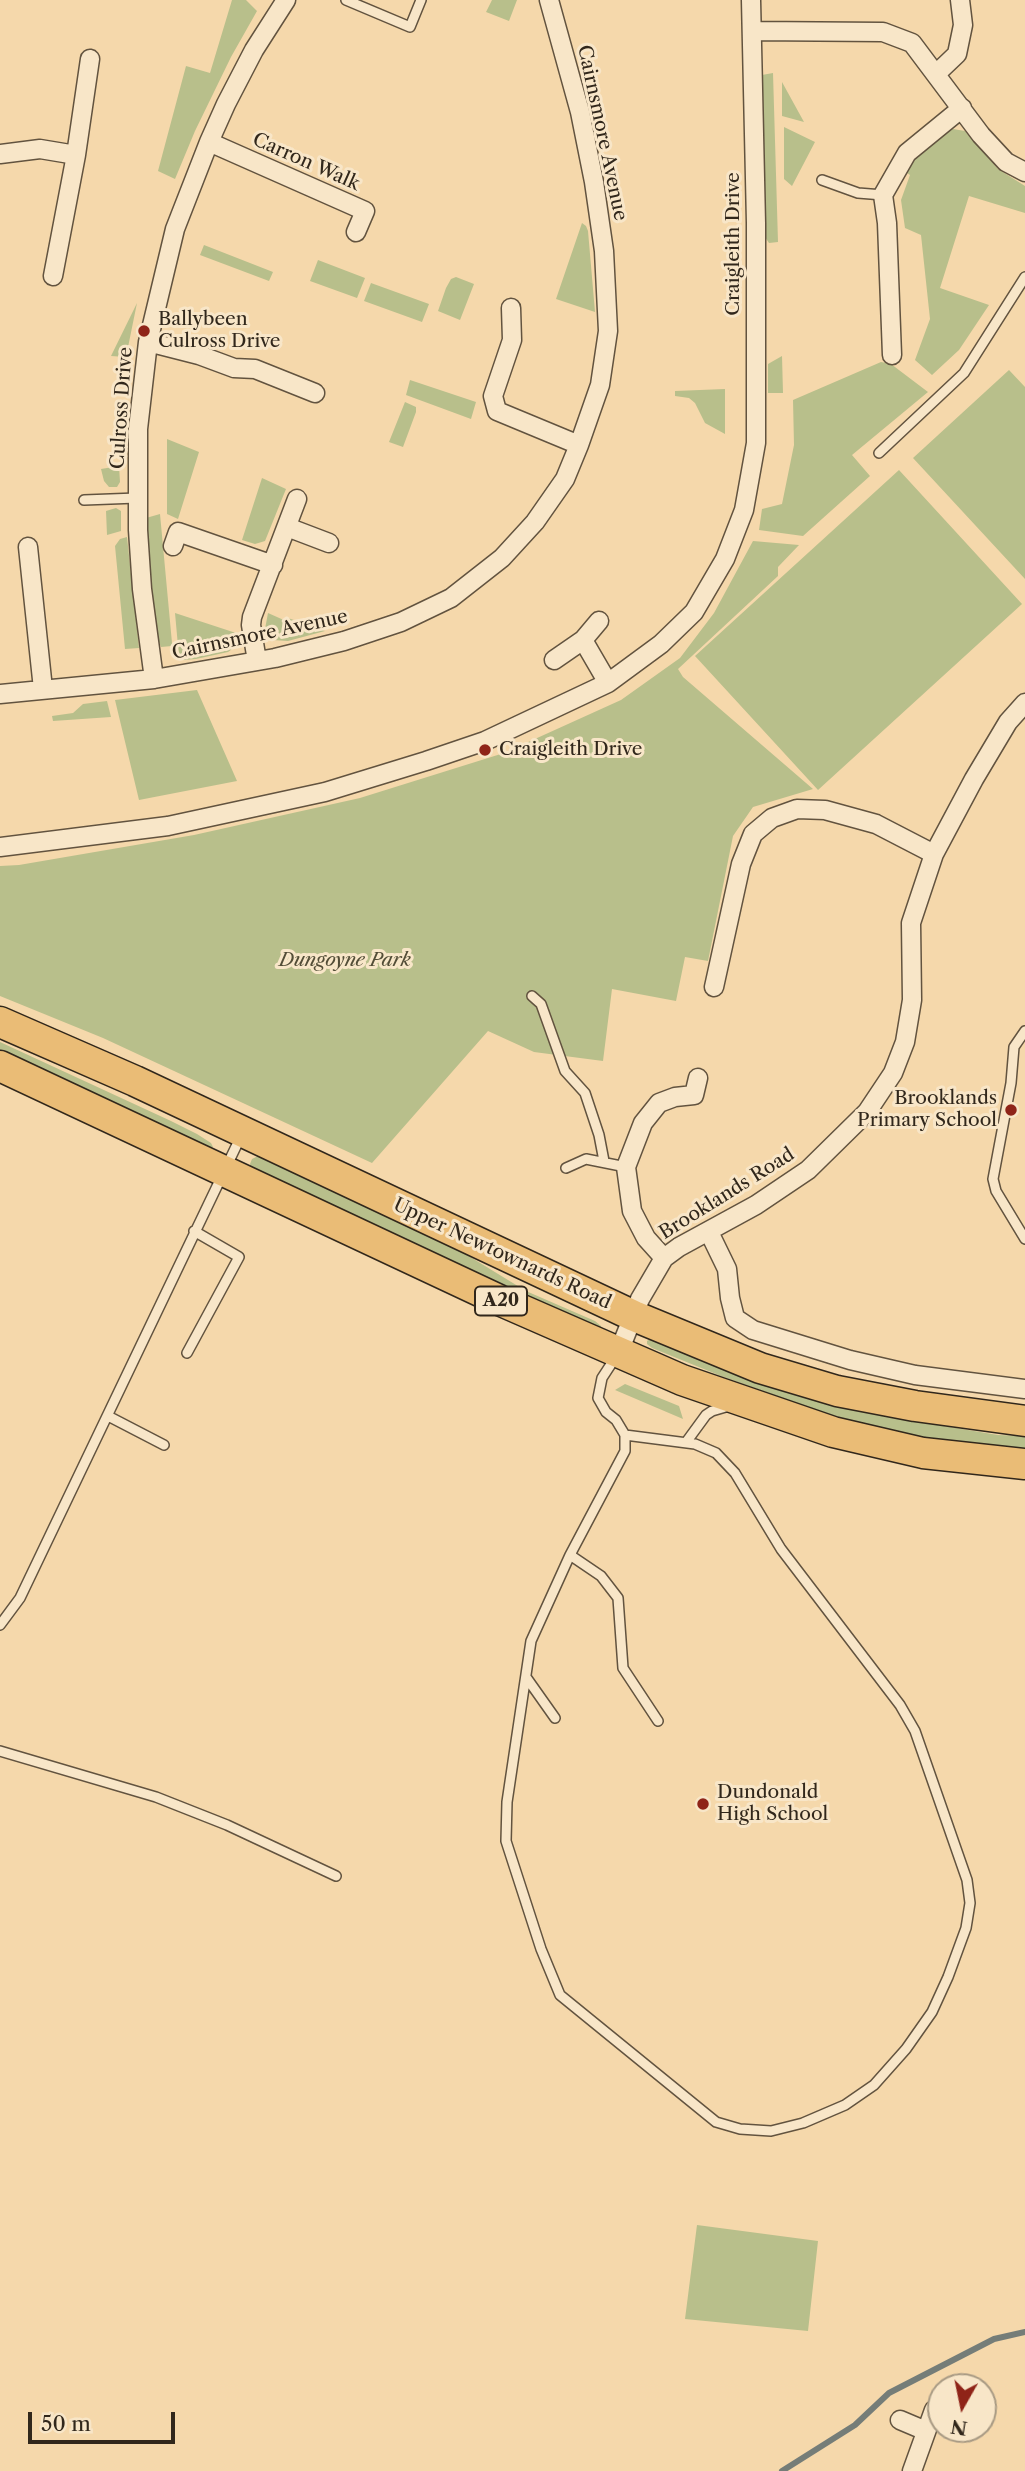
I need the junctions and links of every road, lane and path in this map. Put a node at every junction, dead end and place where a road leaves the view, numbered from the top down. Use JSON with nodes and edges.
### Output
{"nodes":[{"id":1,"x":286,"y":0,"type":"edge"},
{"id":2,"x":346,"y":0,"type":"edge"},
{"id":3,"x":421,"y":0,"type":"edge"},
{"id":4,"x":549,"y":0,"type":"edge"},
{"id":5,"x":751,"y":0,"type":"edge"},
{"id":6,"x":960,"y":0,"type":"edge"},
{"id":7,"x":753,"y":31,"type":"junction"},
{"id":8,"x":90,"y":59,"type":"dead end"},
{"id":9,"x":936,"y":74,"type":"junction"},
{"id":10,"x":962,"y":108,"type":"junction"},
{"id":11,"x":209,"y":142,"type":"junction"},
{"id":12,"x":0,"y":154,"type":"edge"},
{"id":13,"x":76,"y":155,"type":"junction"},
{"id":14,"x":1025,"y":172,"type":"edge"},
{"id":15,"x":822,"y":180,"type":"dead end"},
{"id":16,"x":883,"y":195,"type":"junction"},
{"id":17,"x":356,"y":232,"type":"dead end"},
{"id":18,"x":53,"y":276,"type":"dead end"},
{"id":19,"x":1025,"y":277,"type":"edge"},
{"id":20,"x":512,"y":308,"type":"dead end"},
{"id":21,"x":148,"y":342,"type":"junction"},
{"id":22,"x":892,"y":355,"type":"dead end"},
{"id":23,"x":315,"y":393,"type":"dead end"},
{"id":24,"x":579,"y":444,"type":"junction"},
{"id":25,"x":878,"y":453,"type":"dead end"},
{"id":26,"x":137,"y":498,"type":"junction"},
{"id":27,"x":84,"y":499,"type":"dead end"},
{"id":28,"x":297,"y":499,"type":"dead end"},
{"id":29,"x":287,"y":527,"type":"junction"},
{"id":30,"x":329,"y":543,"type":"dead end"},
{"id":31,"x":173,"y":546,"type":"dead end"},
{"id":32,"x":28,"y":547,"type":"dead end"},
{"id":33,"x":273,"y":565,"type":"junction"},
{"id":34,"x":599,"y":621,"type":"dead end"},
{"id":35,"x":583,"y":640,"type":"junction"},
{"id":36,"x":554,"y":660,"type":"dead end"},
{"id":37,"x":257,"y":661,"type":"junction"},
{"id":38,"x":154,"y":679,"type":"junction"},
{"id":39,"x":608,"y":684,"type":"junction"},
{"id":40,"x":43,"y":689,"type":"junction"},
{"id":41,"x":0,"y":694,"type":"edge"},
{"id":42,"x":1025,"y":703,"type":"edge"},
{"id":43,"x":0,"y":847,"type":"edge"},
{"id":44,"x":934,"y":854,"type":"junction"},
{"id":45,"x":714,"y":987,"type":"dead end"},
{"id":46,"x":532,"y":996,"type":"dead end"},
{"id":47,"x":0,"y":1022,"type":"edge"},
{"id":48,"x":1025,"y":1031,"type":"edge"},
{"id":49,"x":0,"y":1066,"type":"edge"},
{"id":50,"x":698,"y":1078,"type":"dead end"},
{"id":51,"x":242,"y":1133,"type":"junction"},
{"id":52,"x":604,"y":1161,"type":"junction"},
{"id":53,"x":626,"y":1167,"type":"junction"},
{"id":54,"x":566,"y":1168,"type":"dead end"},
{"id":55,"x":224,"y":1170,"type":"junction"},
{"id":56,"x":194,"y":1231,"type":"junction"},
{"id":57,"x":709,"y":1232,"type":"junction"},
{"id":58,"x":1025,"y":1239,"type":"edge"},
{"id":59,"x":664,"y":1258,"type":"junction"},
{"id":60,"x":634,"y":1316,"type":"junction"},
{"id":61,"x":187,"y":1353,"type":"dead end"},
{"id":62,"x":618,"y":1354,"type":"junction"},
{"id":63,"x":1025,"y":1389,"type":"edge"},
{"id":64,"x":748,"y":1405,"type":"junction"},
{"id":65,"x":108,"y":1416,"type":"junction"},
{"id":66,"x":1025,"y":1421,"type":"edge"},
{"id":67,"x":625,"y":1435,"type":"junction"},
{"id":68,"x":687,"y":1441,"type":"junction"},
{"id":69,"x":164,"y":1445,"type":"dead end"},
{"id":70,"x":1025,"y":1464,"type":"edge"},
{"id":71,"x":570,"y":1555,"type":"junction"},
{"id":72,"x":0,"y":1625,"type":"edge"},
{"id":73,"x":526,"y":1677,"type":"junction"},
{"id":74,"x":555,"y":1718,"type":"dead end"},
{"id":75,"x":658,"y":1721,"type":"dead end"},
{"id":76,"x":0,"y":1751,"type":"edge"},
{"id":77,"x":336,"y":1876,"type":"dead end"},
{"id":78,"x":900,"y":2420,"type":"dead end"},
{"id":79,"x":926,"y":2431,"type":"joint"},
{"id":80,"x":912,"y":2471,"type":"edge"}],
"edges":[{"from":1,"to":11,"type":"street","name":"Culross Drive"},
{"from":2,"to":3,"type":"lane"},
{"from":4,"to":24,"type":"street","name":"Cairnsmore Avenue"},
{"from":5,"to":7,"type":"street","name":"Craigleith Drive"},
{"from":6,"to":9,"type":"street"},
{"from":7,"to":9,"type":"street"},
{"from":7,"to":39,"type":"street","name":"Craigleith Drive"},
{"from":8,"to":13,"type":"street"},
{"from":9,"to":10,"type":"street"},
{"from":10,"to":14,"type":"street"},
{"from":10,"to":16,"type":"street"},
{"from":11,"to":17,"type":"street","name":"Carron Walk"},
{"from":11,"to":21,"type":"street","name":"Culross Drive"},
{"from":12,"to":13,"type":"street"},
{"from":13,"to":18,"type":"street"},
{"from":15,"to":16,"type":"lane"},
{"from":16,"to":22,"type":"street"},
{"from":19,"to":25,"type":"lane"},
{"from":20,"to":24,"type":"street"},
{"from":21,"to":23,"type":"street"},
{"from":21,"to":26,"type":"street","name":"Culross Drive"},
{"from":24,"to":37,"type":"street","name":"Cairnsmore Avenue"},
{"from":26,"to":27,"type":"lane"},
{"from":26,"to":38,"type":"street","name":"Culross Drive"},
{"from":28,"to":29,"type":"street"},
{"from":29,"to":30,"type":"street"},
{"from":29,"to":33,"type":"street"},
{"from":31,"to":33,"type":"street"},
{"from":32,"to":40,"type":"street"},
{"from":33,"to":37,"type":"street"},
{"from":34,"to":35,"type":"street"},
{"from":35,"to":36,"type":"street"},
{"from":35,"to":39,"type":"street"},
{"from":37,"to":38,"type":"street","name":"Cairnsmore Avenue"},
{"from":38,"to":40,"type":"street","name":"Cairnsmore Avenue"},
{"from":39,"to":43,"type":"street","name":"Craigleith Drive"},
{"from":40,"to":41,"type":"street","name":"Cairnsmore Avenue"},
{"from":42,"to":44,"type":"street","name":"Brooklands Road"},
{"from":44,"to":45,"type":"street"},
{"from":44,"to":57,"type":"street","name":"Brooklands Road"},
{"from":46,"to":52,"type":"lane"},
{"from":47,"to":51,"type":"highway","name":"Upper Newtownards Road","number":"A20"},
{"from":48,"to":58,"type":"lane"},
{"from":49,"to":55,"type":"highway","number":"A20"},
{"from":50,"to":53,"type":"street"},
{"from":51,"to":55,"type":"lane"},
{"from":51,"to":60,"type":"highway","name":"Upper Newtownards Road","number":"A20"},
{"from":52,"to":53,"type":"lane"},
{"from":52,"to":54,"type":"lane"},
{"from":53,"to":59,"type":"street"},
{"from":55,"to":56,"type":"lane"},
{"from":55,"to":62,"type":"highway","number":"A20"},
{"from":56,"to":61,"type":"lane"},
{"from":56,"to":65,"type":"lane"},
{"from":57,"to":59,"type":"street","name":"Brooklands Road"},
{"from":57,"to":63,"type":"street"},
{"from":59,"to":60,"type":"street","name":"Brooklands Road"},
{"from":60,"to":62,"type":"street","name":"Brooklands Road"},
{"from":60,"to":66,"type":"highway","name":"Upper Newtownards Road","number":"A20"},
{"from":62,"to":64,"type":"highway","number":"A20"},
{"from":62,"to":67,"type":"lane"},
{"from":64,"to":68,"type":"lane"},
{"from":64,"to":70,"type":"highway","number":"A20"},
{"from":65,"to":69,"type":"lane"},
{"from":65,"to":72,"type":"lane"},
{"from":67,"to":68,"type":"lane"},
{"from":67,"to":71,"type":"lane"},
{"from":68,"to":73,"type":"lane"},
{"from":71,"to":73,"type":"lane"},
{"from":71,"to":75,"type":"lane"},
{"from":73,"to":74,"type":"lane"},
{"from":76,"to":77,"type":"lane"},
{"from":78,"to":79,"type":"street"},
{"from":79,"to":80,"type":"street"}]}
